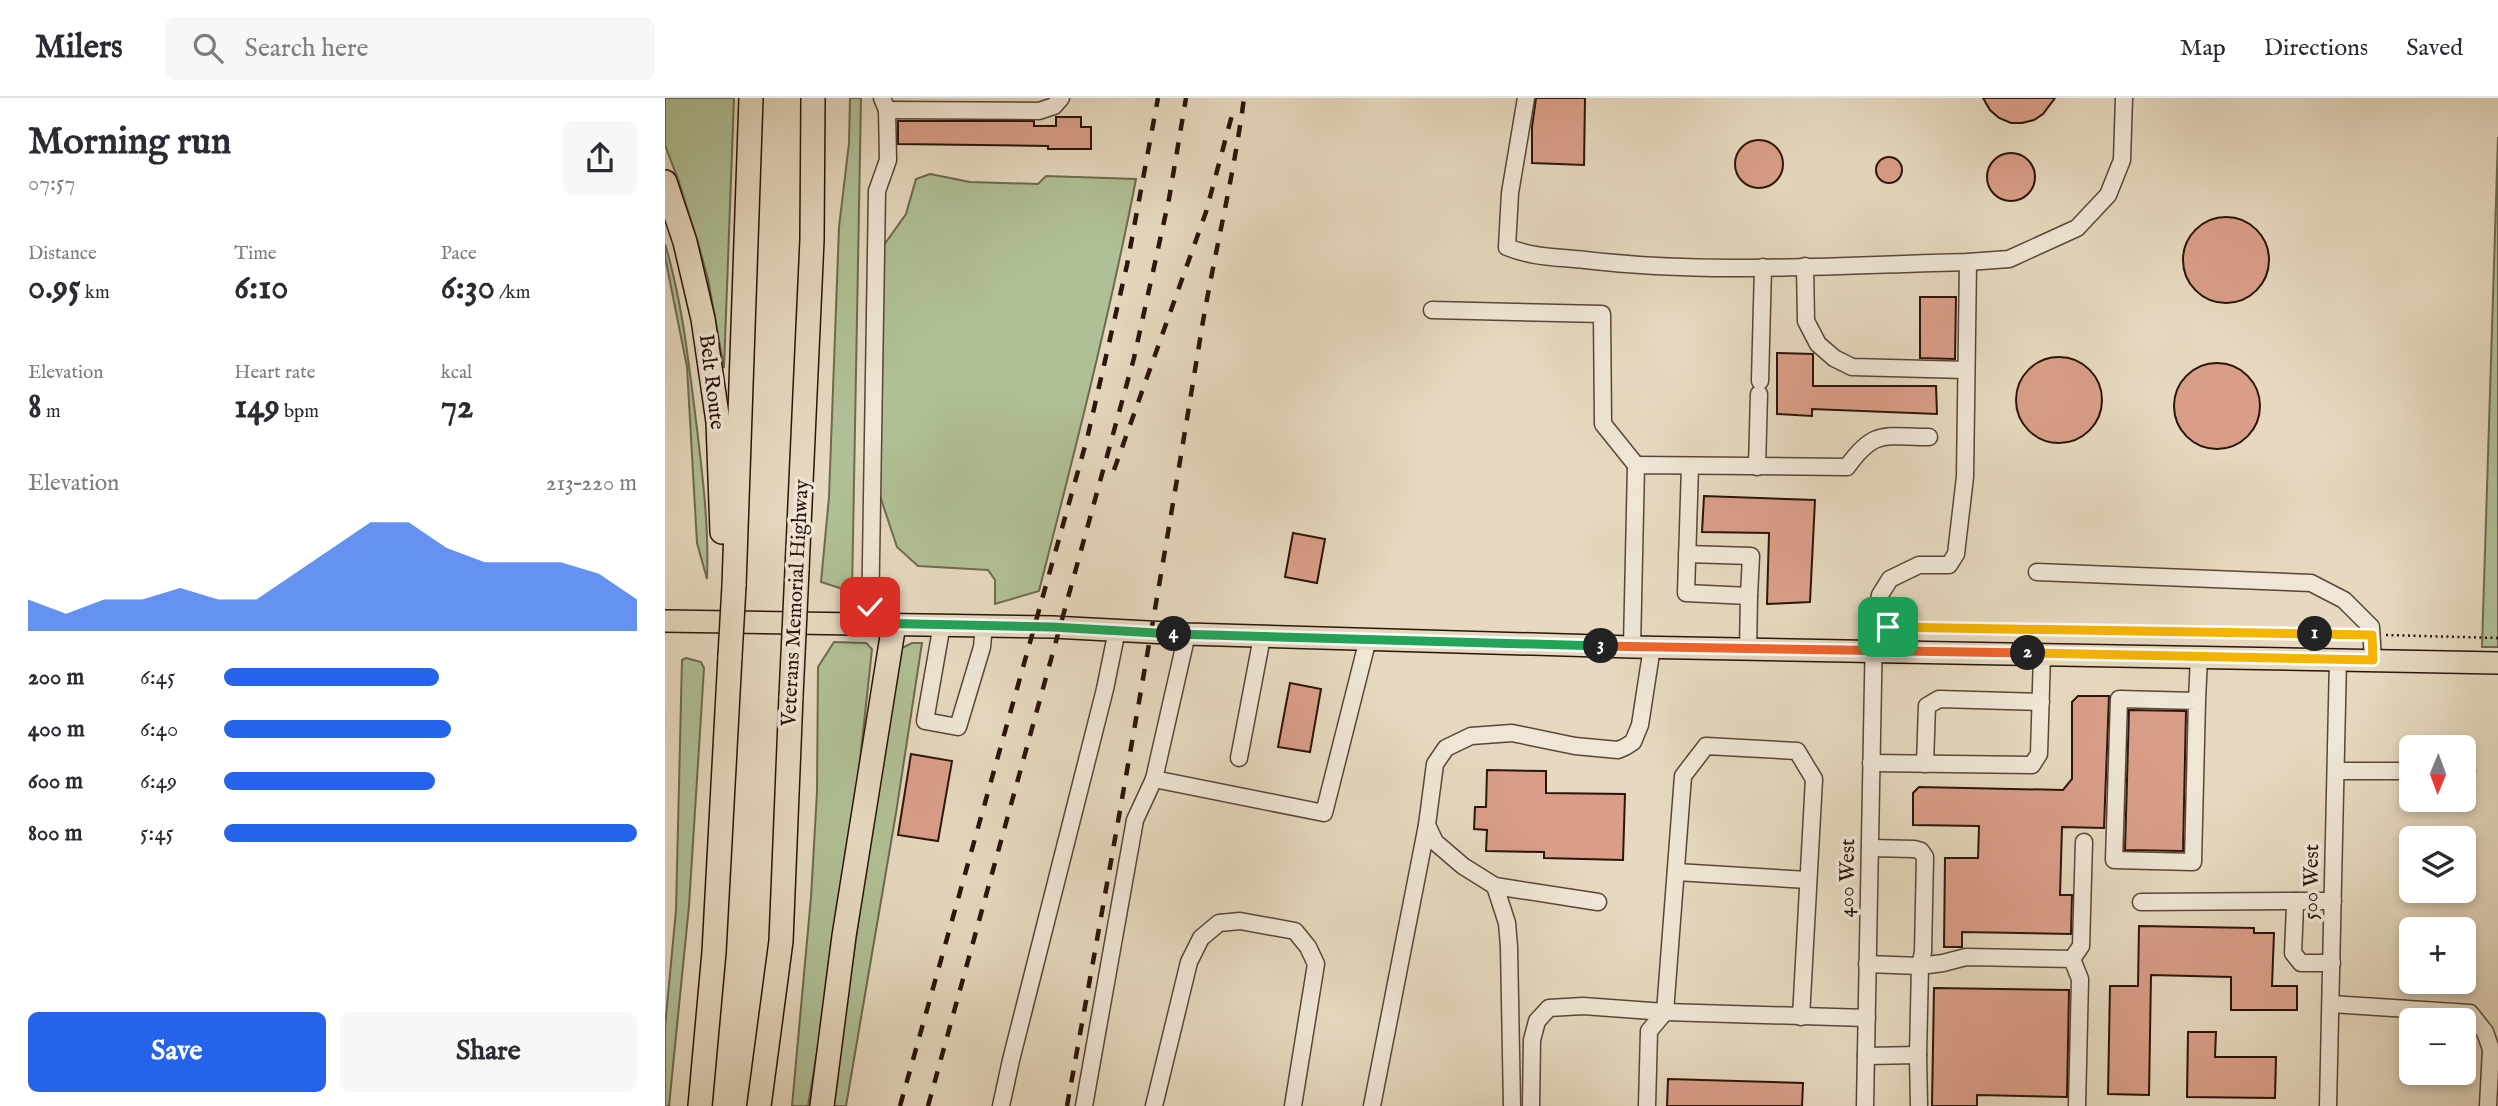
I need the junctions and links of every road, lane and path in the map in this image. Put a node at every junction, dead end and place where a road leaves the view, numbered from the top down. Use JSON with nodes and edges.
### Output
{"nodes":[{"id":1,"x":751,"y":98,"type":"edge"},
{"id":2,"x":813,"y":98,"type":"edge"},
{"id":3,"x":1061,"y":98,"type":"edge"},
{"id":4,"x":1526,"y":98,"type":"edge"},
{"id":5,"x":2124,"y":98,"type":"edge"},
{"id":6,"x":884,"y":104,"type":"edge"},
{"id":7,"x":665,"y":181,"type":"edge"},
{"id":8,"x":1968,"y":262,"type":"junction"},
{"id":9,"x":1805,"y":266,"type":"junction"},
{"id":10,"x":1763,"y":267,"type":"junction"},
{"id":11,"x":1432,"y":310,"type":"dead end"},
{"id":12,"x":1966,"y":370,"type":"junction"},
{"id":13,"x":1929,"y":438,"type":"dead end"},
{"id":14,"x":1636,"y":465,"type":"junction"},
{"id":15,"x":1690,"y":466,"type":"junction"},
{"id":16,"x":1757,"y":467,"type":"junction"},
{"id":17,"x":1687,"y":554,"type":"junction"},
{"id":18,"x":2037,"y":572,"type":"dead end"},
{"id":19,"x":734,"y":586,"type":"junction"},
{"id":20,"x":1749,"y":596,"type":"junction"},
{"id":21,"x":665,"y":621,"type":"edge"},
{"id":22,"x":870,"y":623,"type":"junction"},
{"id":23,"x":894,"y":624,"type":"junction"},
{"id":24,"x":942,"y":624,"type":"junction"},
{"id":25,"x":984,"y":625,"type":"junction"},
{"id":26,"x":1888,"y":627,"type":"dead end"},
{"id":27,"x":1117,"y":630,"type":"junction"},
{"id":28,"x":1187,"y":634,"type":"junction"},
{"id":29,"x":2372,"y":635,"type":"junction"},
{"id":30,"x":1262,"y":637,"type":"junction"},
{"id":31,"x":2498,"y":638,"type":"edge"},
{"id":32,"x":1369,"y":639,"type":"junction"},
{"id":33,"x":1642,"y":647,"type":"junction"},
{"id":34,"x":1748,"y":649,"type":"junction"},
{"id":35,"x":1873,"y":651,"type":"junction"},
{"id":36,"x":2042,"y":653,"type":"junction"},
{"id":37,"x":2199,"y":656,"type":"junction"},
{"id":38,"x":2338,"y":659,"type":"junction"},
{"id":39,"x":2373,"y":660,"type":"junction"},
{"id":40,"x":2498,"y":663,"type":"edge"},
{"id":41,"x":2197,"y":701,"type":"junction"},
{"id":42,"x":2041,"y":702,"type":"junction"},
{"id":43,"x":1239,"y":758,"type":"dead end"},
{"id":44,"x":1871,"y":763,"type":"junction"},
{"id":45,"x":1925,"y":764,"type":"junction"},
{"id":46,"x":2336,"y":771,"type":"junction"},
{"id":47,"x":2399,"y":771,"type":"edge"},
{"id":48,"x":1154,"y":779,"type":"junction"},
{"id":49,"x":1427,"y":825,"type":"junction"},
{"id":50,"x":2084,"y":842,"type":"dead end"},
{"id":51,"x":1870,"y":848,"type":"junction"},
{"id":52,"x":1676,"y":872,"type":"junction"},
{"id":53,"x":1808,"y":880,"type":"junction"},
{"id":54,"x":1495,"y":886,"type":"junction"},
{"id":55,"x":2297,"y":901,"type":"junction"},
{"id":56,"x":2333,"y":901,"type":"junction"},
{"id":57,"x":1598,"y":902,"type":"dead end"},
{"id":58,"x":2141,"y":902,"type":"dead end"},
{"id":59,"x":2072,"y":959,"type":"junction"},
{"id":60,"x":1867,"y":964,"type":"junction"},
{"id":61,"x":2332,"y":964,"type":"junction"},
{"id":62,"x":1920,"y":965,"type":"junction"},
{"id":63,"x":2330,"y":1004,"type":"junction"},
{"id":64,"x":1665,"y":1012,"type":"junction"},
{"id":65,"x":1801,"y":1017,"type":"junction"},
{"id":66,"x":1867,"y":1018,"type":"junction"},
{"id":67,"x":1918,"y":1055,"type":"junction"},
{"id":68,"x":1866,"y":1056,"type":"junction"},
{"id":69,"x":699,"y":1106,"type":"edge"},
{"id":70,"x":759,"y":1106,"type":"edge"},
{"id":71,"x":822,"y":1106,"type":"edge"},
{"id":72,"x":1001,"y":1106,"type":"edge"},
{"id":73,"x":1084,"y":1106,"type":"edge"},
{"id":74,"x":1154,"y":1106,"type":"edge"},
{"id":75,"x":1293,"y":1106,"type":"edge"},
{"id":76,"x":1372,"y":1106,"type":"edge"},
{"id":77,"x":1512,"y":1106,"type":"edge"},
{"id":78,"x":1531,"y":1106,"type":"edge"},
{"id":79,"x":1647,"y":1106,"type":"edge"},
{"id":80,"x":1865,"y":1106,"type":"edge"},
{"id":81,"x":1919,"y":1106,"type":"edge"},
{"id":82,"x":2077,"y":1106,"type":"edge"},
{"id":83,"x":2328,"y":1106,"type":"edge"},
{"id":84,"x":2488,"y":1106,"type":"edge"}],
"edges":[{"from":1,"to":19,"type":"highway"},
{"from":2,"to":70,"type":"highway","name":"Veterans Memorial Highway","bridge":true},
{"from":3,"to":6,"type":"street"},
{"from":4,"to":10,"type":"street"},
{"from":5,"to":8,"type":"street"},
{"from":6,"to":22,"type":"street"},
{"from":7,"to":19,"type":"highway","name":"Belt Route"},
{"from":8,"to":9,"type":"street"},
{"from":8,"to":12,"type":"street"},
{"from":9,"to":10,"type":"street"},
{"from":9,"to":12,"type":"street"},
{"from":10,"to":16,"type":"street"},
{"from":11,"to":14,"type":"street"},
{"from":12,"to":35,"type":"street","name":"400 West"},
{"from":13,"to":16,"type":"street"},
{"from":14,"to":15,"type":"street"},
{"from":14,"to":33,"type":"street"},
{"from":15,"to":16,"type":"street"},
{"from":15,"to":17,"type":"street"},
{"from":17,"to":20,"type":"street"},
{"from":17,"to":20,"type":"street"},
{"from":18,"to":29,"type":"street"},
{"from":19,"to":69,"type":"highway","bridge":true},
{"from":20,"to":34,"type":"street"},
{"from":21,"to":22,"type":"main road"},
{"from":22,"to":23,"type":"main road"},
{"from":23,"to":24,"type":"main road"},
{"from":23,"to":71,"type":"highway"},
{"from":24,"to":25,"type":"main road"},
{"from":24,"to":25,"type":"street"},
{"from":25,"to":27,"type":"main road"},
{"from":26,"to":29,"type":"path"},
{"from":27,"to":28,"type":"main road"},
{"from":27,"to":72,"type":"street"},
{"from":28,"to":30,"type":"main road"},
{"from":28,"to":48,"type":"street"},
{"from":29,"to":31,"type":"path"},
{"from":29,"to":39,"type":"street"},
{"from":30,"to":32,"type":"main road"},
{"from":30,"to":43,"type":"street"},
{"from":32,"to":33,"type":"main road"},
{"from":32,"to":48,"type":"street"},
{"from":33,"to":34,"type":"main road"},
{"from":33,"to":49,"type":"street"},
{"from":34,"to":35,"type":"main road"},
{"from":35,"to":36,"type":"main road"},
{"from":35,"to":44,"type":"street","name":"400 West"},
{"from":36,"to":37,"type":"main road"},
{"from":36,"to":42,"type":"street"},
{"from":37,"to":38,"type":"main road"},
{"from":37,"to":41,"type":"street"},
{"from":38,"to":39,"type":"main road"},
{"from":38,"to":46,"type":"street","name":"500 West"},
{"from":39,"to":40,"type":"main road"},
{"from":41,"to":41,"type":"street"},
{"from":42,"to":45,"type":"street"},
{"from":42,"to":45,"type":"street"},
{"from":44,"to":45,"type":"street"},
{"from":44,"to":51,"type":"street","name":"400 West"},
{"from":46,"to":47,"type":"street"},
{"from":46,"to":56,"type":"street","name":"500 West"},
{"from":48,"to":73,"type":"street"},
{"from":49,"to":54,"type":"street"},
{"from":49,"to":76,"type":"street"},
{"from":50,"to":59,"type":"street"},
{"from":51,"to":60,"type":"street","name":"400 West"},
{"from":51,"to":62,"type":"street"},
{"from":52,"to":53,"type":"street"},
{"from":52,"to":53,"type":"street"},
{"from":52,"to":64,"type":"street"},
{"from":53,"to":65,"type":"street"},
{"from":54,"to":57,"type":"street"},
{"from":54,"to":77,"type":"street"},
{"from":55,"to":56,"type":"street"},
{"from":55,"to":58,"type":"street"},
{"from":55,"to":61,"type":"street"},
{"from":56,"to":61,"type":"street","name":"500 West"},
{"from":59,"to":62,"type":"street"},
{"from":59,"to":82,"type":"street"},
{"from":60,"to":62,"type":"street"},
{"from":60,"to":66,"type":"street","name":"400 West"},
{"from":61,"to":63,"type":"street","name":"500 West"},
{"from":62,"to":67,"type":"street"},
{"from":63,"to":83,"type":"street","name":"500 West"},
{"from":63,"to":84,"type":"street"},
{"from":64,"to":65,"type":"street"},
{"from":64,"to":78,"type":"street"},
{"from":64,"to":79,"type":"street"},
{"from":65,"to":66,"type":"street"},
{"from":66,"to":68,"type":"street","name":"400 West"},
{"from":67,"to":68,"type":"street"},
{"from":67,"to":81,"type":"street"},
{"from":68,"to":80,"type":"street","name":"400 West"},
{"from":74,"to":75,"type":"street"}]}
